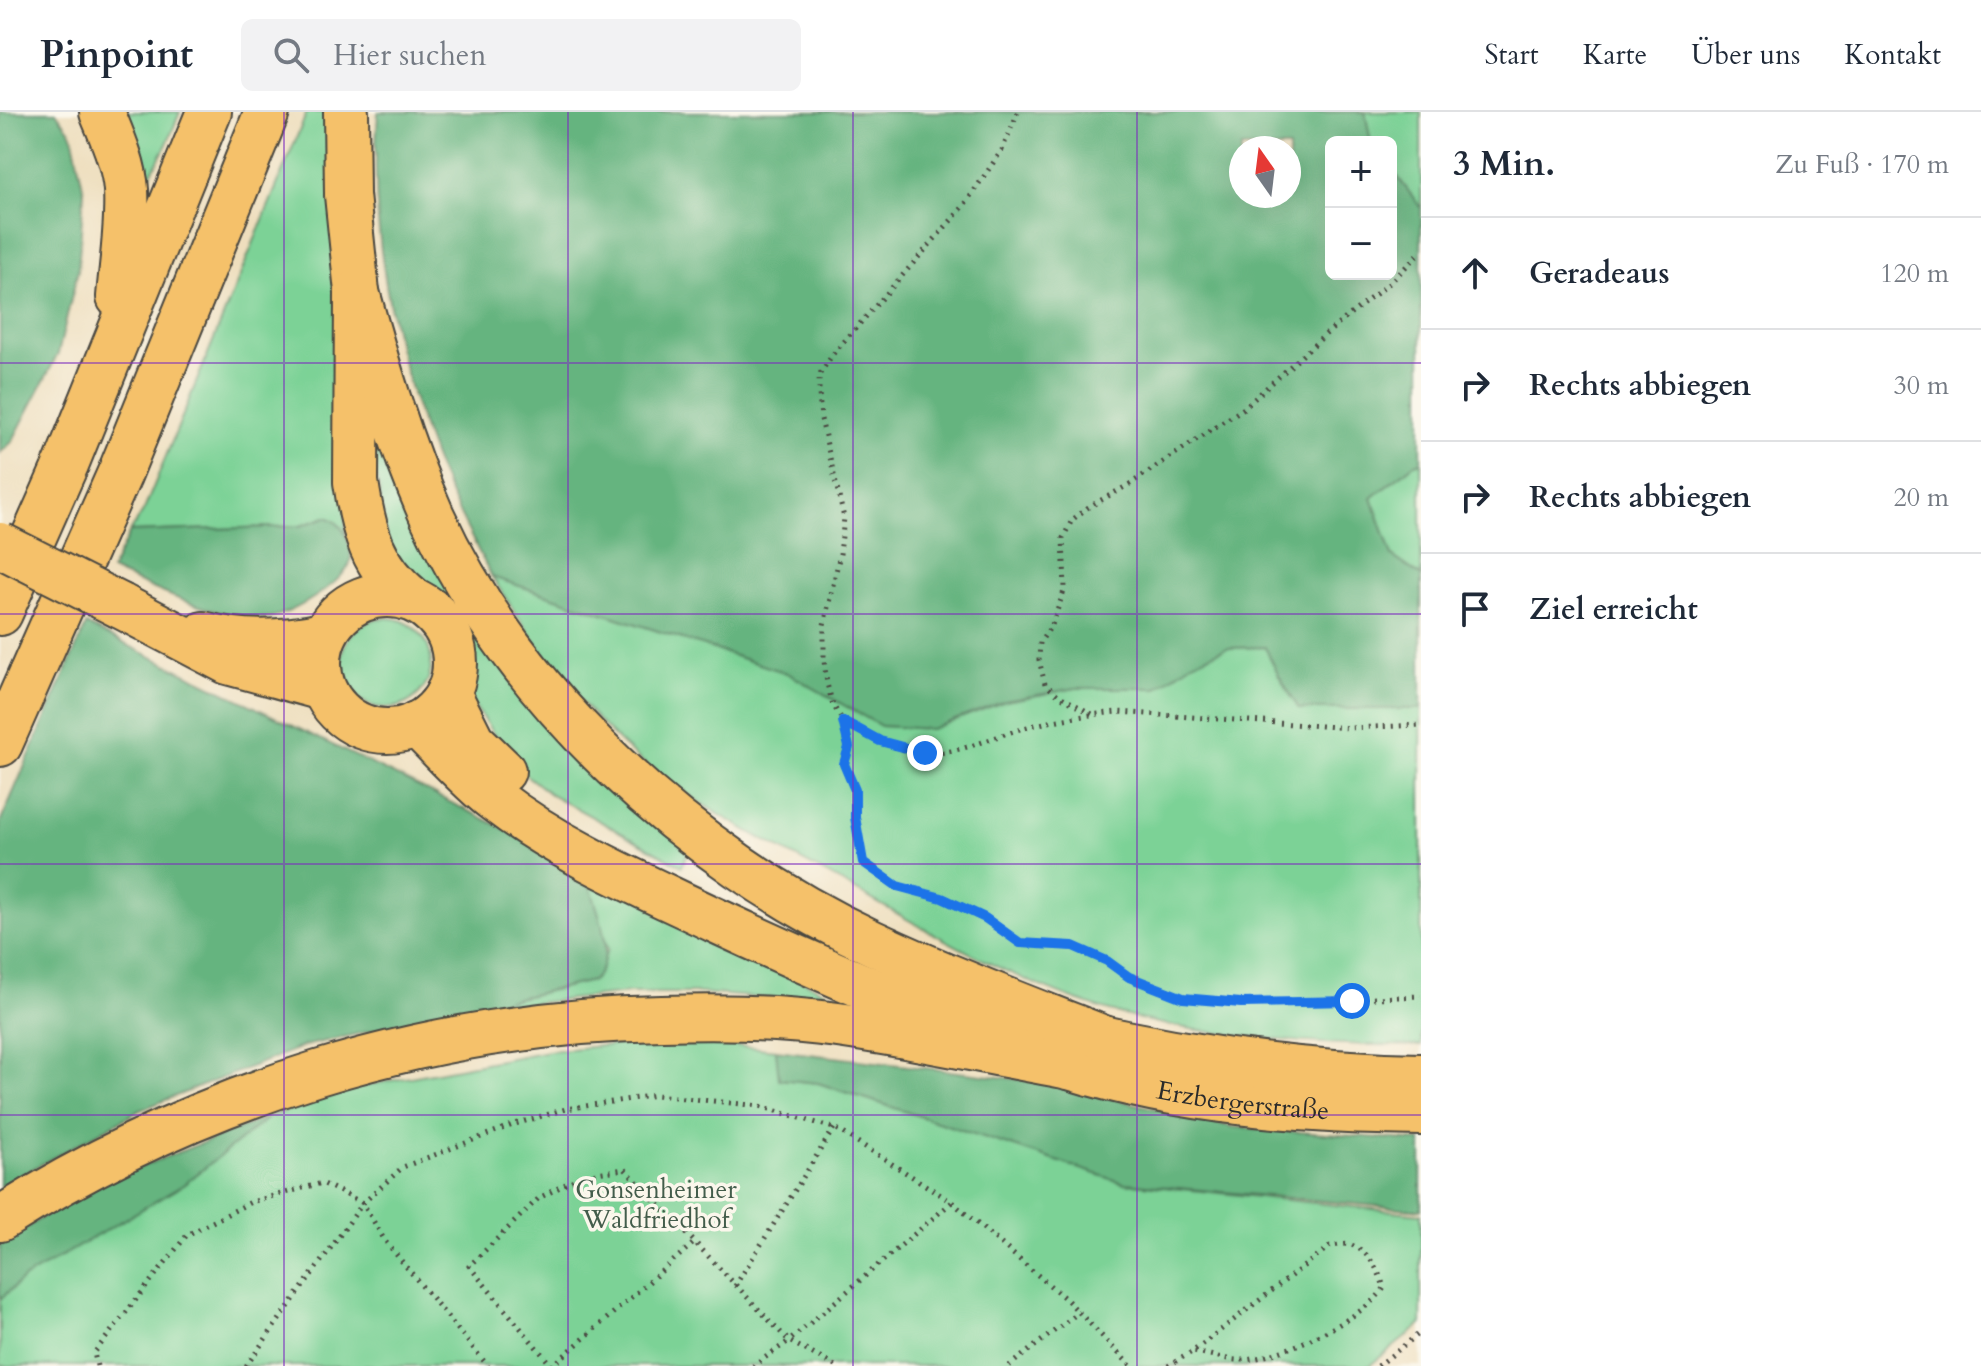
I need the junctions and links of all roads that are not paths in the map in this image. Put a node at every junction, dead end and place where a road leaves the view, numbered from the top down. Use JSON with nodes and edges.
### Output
{"nodes":[{"id":1,"x":102,"y":112,"type":"edge"},
{"id":2,"x":209,"y":112,"type":"edge"},
{"id":3,"x":267,"y":112,"type":"edge"},
{"id":4,"x":346,"y":112,"type":"edge"},
{"id":5,"x":357,"y":292,"type":"junction"},
{"id":6,"x":113,"y":348,"type":"junction"},
{"id":7,"x":0,"y":545,"type":"edge"},
{"id":8,"x":412,"y":599,"type":"junction"},
{"id":9,"x":121,"y":606,"type":"junction"},
{"id":10,"x":0,"y":613,"type":"edge"},
{"id":11,"x":324,"y":635,"type":"junction"},
{"id":12,"x":323,"y":688,"type":"junction"},
{"id":13,"x":448,"y":693,"type":"junction"},
{"id":14,"x":416,"y":724,"type":"junction"},
{"id":15,"x":0,"y":744,"type":"edge"},
{"id":16,"x":1106,"y":1039,"type":"junction"},
{"id":17,"x":1070,"y":1067,"type":"junction"},
{"id":18,"x":1421,"y":1076,"type":"edge"},
{"id":19,"x":1421,"y":1113,"type":"edge"},
{"id":20,"x":0,"y":1219,"type":"edge"}],
"edges":[{"from":1,"to":6,"type":"main road"},
{"from":2,"to":6,"type":"main road"},
{"from":3,"to":15,"type":"main road"},
{"from":4,"to":5,"type":"main road"},
{"from":5,"to":8,"type":"main road"},
{"from":5,"to":16,"type":"main road"},
{"from":6,"to":10,"type":"main road"},
{"from":7,"to":9,"type":"main road","bridge":true},
{"from":8,"to":11,"type":"main road"},
{"from":8,"to":13,"type":"main road"},
{"from":9,"to":11,"type":"main road"},
{"from":9,"to":12,"type":"main road"},
{"from":11,"to":12,"type":"main road"},
{"from":12,"to":14,"type":"main road"},
{"from":13,"to":14,"type":"main road"},
{"from":13,"to":16,"type":"main road"},
{"from":14,"to":17,"type":"main road"},
{"from":16,"to":18,"type":"main road","name":"Erzbergerstraße"},
{"from":17,"to":19,"type":"main road","name":"Erzbergerstraße"},
{"from":17,"to":20,"type":"main road"}]}
